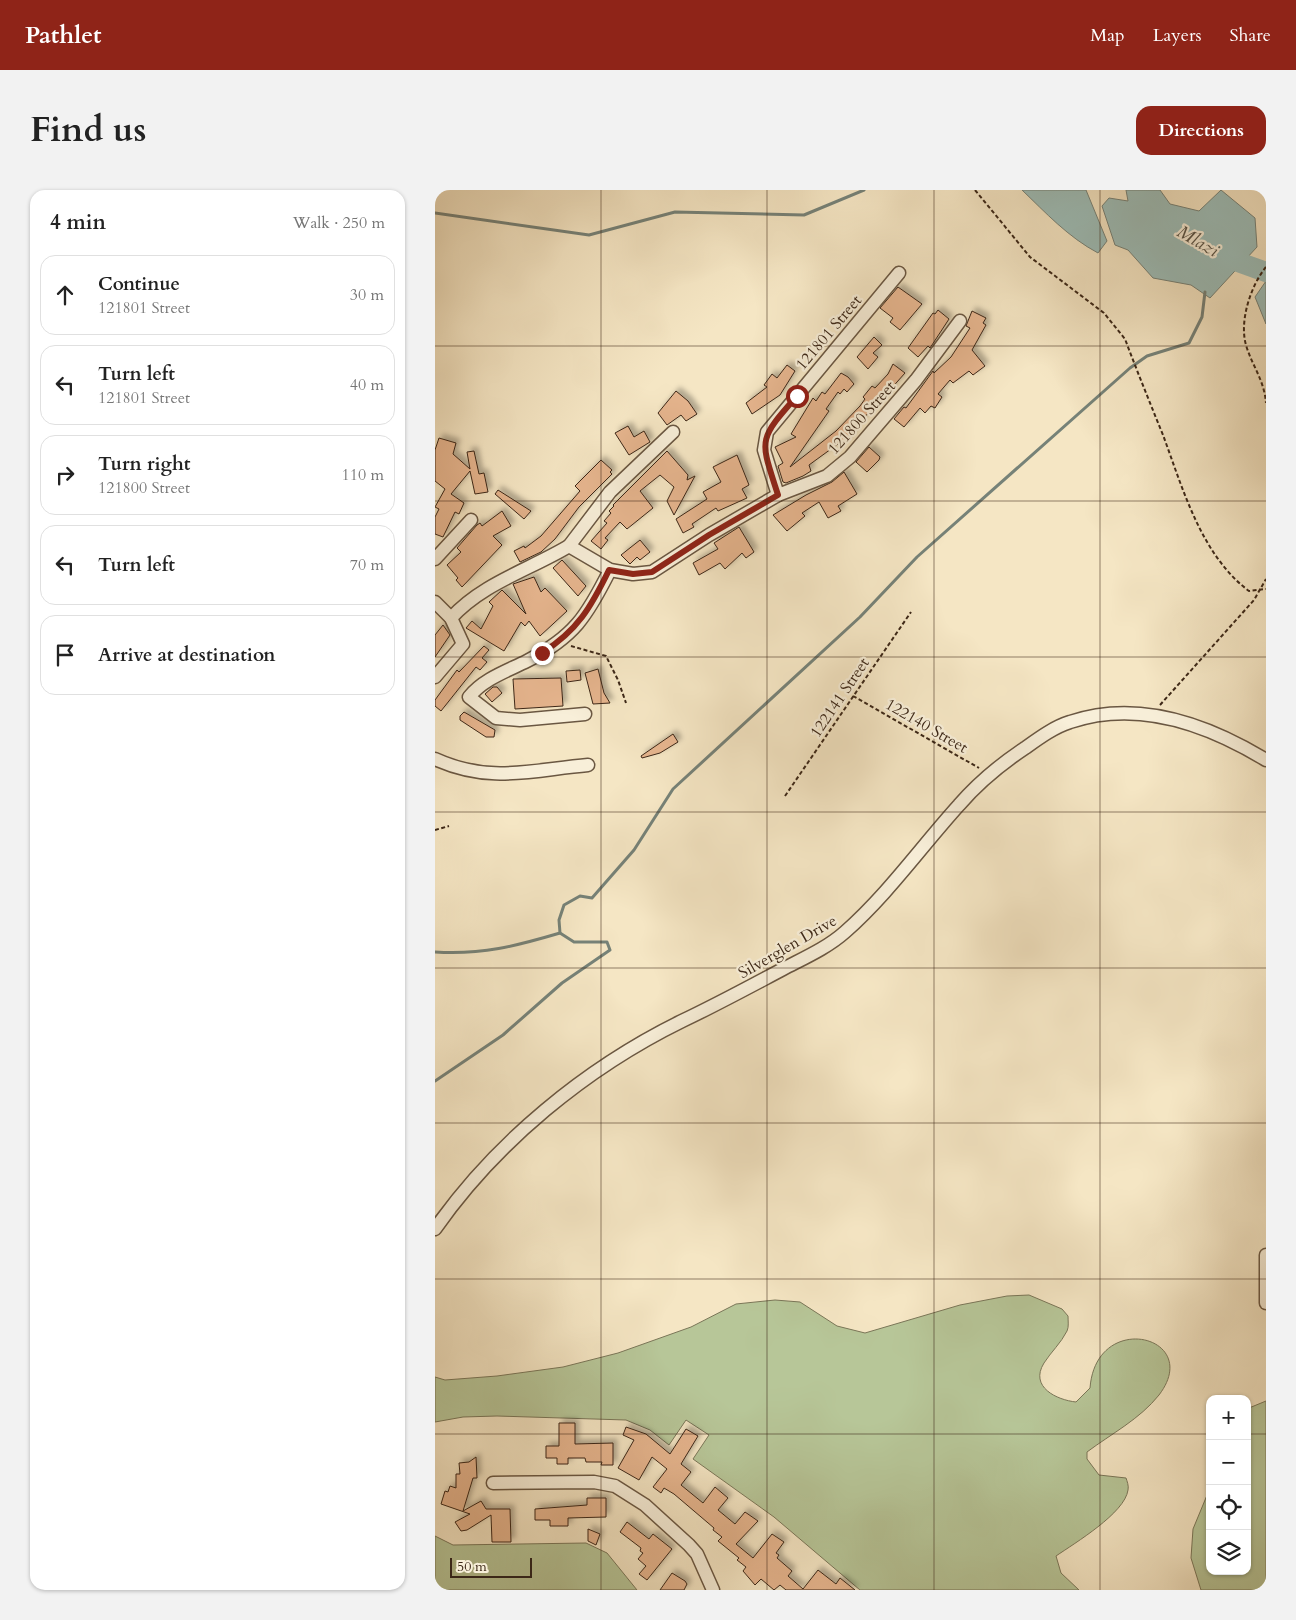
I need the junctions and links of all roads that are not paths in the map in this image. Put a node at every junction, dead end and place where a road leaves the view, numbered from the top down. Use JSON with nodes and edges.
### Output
{"nodes":[{"id":1,"x":899,"y":273,"type":"dead end"},
{"id":2,"x":960,"y":321,"type":"dead end"},
{"id":3,"x":673,"y":432,"type":"dead end"},
{"id":4,"x":778,"y":495,"type":"junction"},
{"id":5,"x":471,"y":520,"type":"dead end"},
{"id":6,"x":569,"y":546,"type":"junction"},
{"id":7,"x":435,"y":559,"type":"edge"},
{"id":8,"x":609,"y":570,"type":"junction"},
{"id":9,"x":435,"y":602,"type":"edge"},
{"id":10,"x":451,"y":618,"type":"junction"},
{"id":11,"x":435,"y":677,"type":"edge"},
{"id":12,"x":585,"y":714,"type":"dead end"},
{"id":13,"x":435,"y":759,"type":"edge"},
{"id":14,"x":1266,"y":760,"type":"edge"},
{"id":15,"x":588,"y":765,"type":"dead end"},
{"id":16,"x":435,"y":1229,"type":"edge"},
{"id":17,"x":1266,"y":1255,"type":"edge"},
{"id":18,"x":1266,"y":1303,"type":"edge"},
{"id":19,"x":493,"y":1483,"type":"dead end"},
{"id":20,"x":713,"y":1590,"type":"edge"}],
"edges":[{"from":1,"to":4,"type":"street","name":"121801 Street"},
{"from":2,"to":4,"type":"street","name":"121800 Street"},
{"from":3,"to":6,"type":"street"},
{"from":4,"to":8,"type":"street","name":"121800 Street"},
{"from":5,"to":7,"type":"street"},
{"from":6,"to":8,"type":"street","name":"121800 Street"},
{"from":6,"to":10,"type":"street"},
{"from":8,"to":12,"type":"street"},
{"from":9,"to":10,"type":"street"},
{"from":10,"to":11,"type":"street"},
{"from":13,"to":15,"type":"street"},
{"from":14,"to":16,"type":"street","name":"Silverglen Drive"},
{"from":17,"to":18,"type":"street"},
{"from":19,"to":20,"type":"street"}]}
